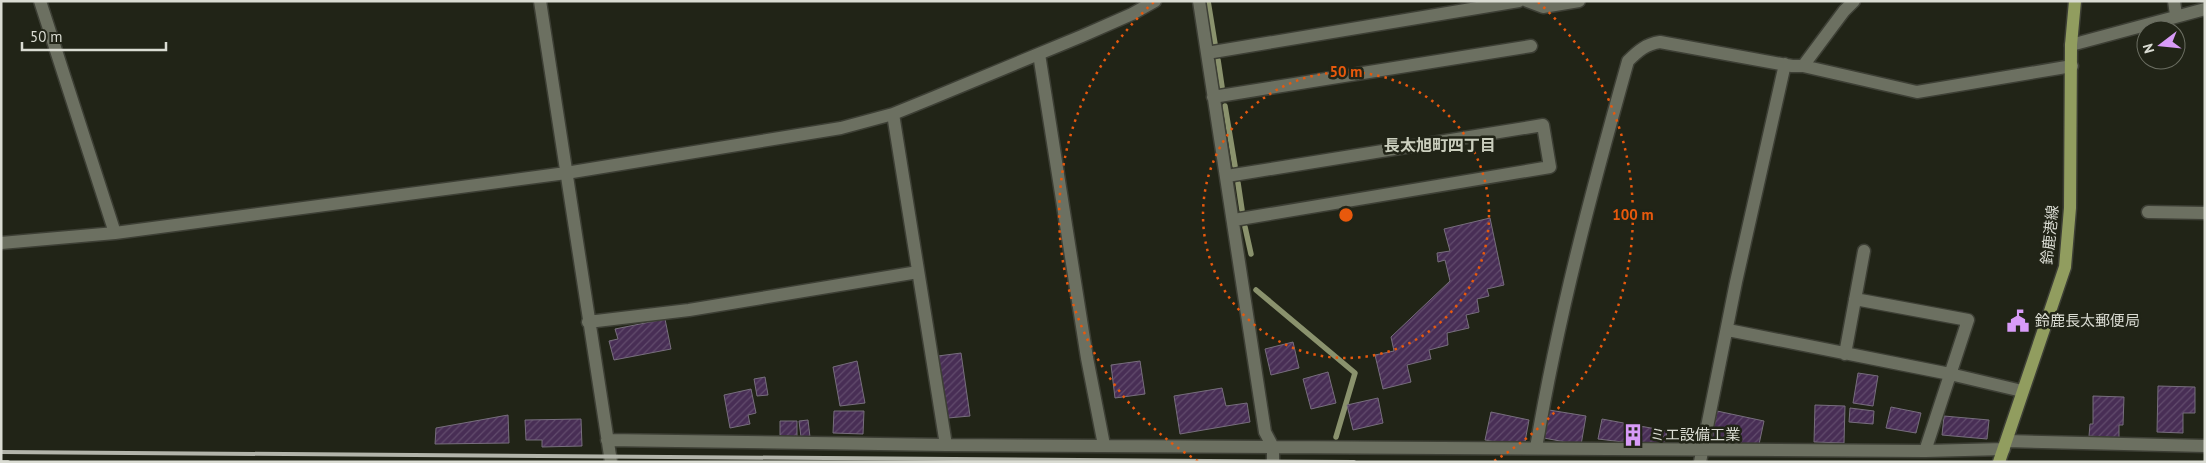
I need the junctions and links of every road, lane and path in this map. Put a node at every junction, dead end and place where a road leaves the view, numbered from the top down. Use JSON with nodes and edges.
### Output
{"nodes":[{"id":1,"x":40,"y":1,"type":"edge"},
{"id":2,"x":540,"y":1,"type":"edge"},
{"id":3,"x":1155,"y":1,"type":"edge"},
{"id":4,"x":1199,"y":1,"type":"edge"},
{"id":5,"x":1519,"y":1,"type":"edge"},
{"id":6,"x":1527,"y":1,"type":"edge"},
{"id":7,"x":1579,"y":1,"type":"edge"},
{"id":8,"x":1854,"y":1,"type":"edge"},
{"id":9,"x":2075,"y":1,"type":"edge"},
{"id":10,"x":2174,"y":1,"type":"edge"},
{"id":11,"x":2205,"y":9,"type":"edge"},
{"id":12,"x":2176,"y":15,"type":"junction"},
{"id":13,"x":2072,"y":45,"type":"junction"},
{"id":14,"x":1531,"y":46,"type":"dead end"},
{"id":15,"x":1207,"y":53,"type":"junction"},
{"id":16,"x":1039,"y":54,"type":"junction"},
{"id":17,"x":1785,"y":64,"type":"junction"},
{"id":18,"x":1803,"y":66,"type":"junction"},
{"id":19,"x":2072,"y":66,"type":"junction"},
{"id":20,"x":1214,"y":97,"type":"junction"},
{"id":21,"x":893,"y":114,"type":"junction"},
{"id":22,"x":566,"y":173,"type":"junction"},
{"id":23,"x":1227,"y":176,"type":"junction"},
{"id":24,"x":2148,"y":212,"type":"dead end"},
{"id":25,"x":2205,"y":213,"type":"edge"},
{"id":26,"x":1234,"y":220,"type":"junction"},
{"id":27,"x":115,"y":233,"type":"junction"},
{"id":28,"x":1,"y":243,"type":"edge"},
{"id":29,"x":1864,"y":251,"type":"dead end"},
{"id":30,"x":918,"y":272,"type":"junction"},
{"id":31,"x":1855,"y":299,"type":"junction"},
{"id":32,"x":588,"y":322,"type":"junction"},
{"id":33,"x":1728,"y":330,"type":"junction"},
{"id":34,"x":1845,"y":354,"type":"junction"},
{"id":35,"x":1950,"y":374,"type":"junction"},
{"id":36,"x":2022,"y":391,"type":"junction"},
{"id":37,"x":608,"y":440,"type":"junction"},
{"id":38,"x":946,"y":445,"type":"junction"},
{"id":39,"x":1104,"y":445,"type":"junction"},
{"id":40,"x":2005,"y":445,"type":"junction"},
{"id":41,"x":2205,"y":446,"type":"edge"},
{"id":42,"x":1273,"y":447,"type":"junction"},
{"id":43,"x":1536,"y":448,"type":"junction"},
{"id":44,"x":1925,"y":451,"type":"junction"},
{"id":45,"x":1701,"y":455,"type":"edge"},
{"id":46,"x":612,"y":462,"type":"edge"},
{"id":47,"x":1273,"y":462,"type":"edge"},
{"id":48,"x":1999,"y":462,"type":"edge"}],
"edges":[{"from":1,"to":27,"type":"street"},
{"from":2,"to":22,"type":"street"},
{"from":3,"to":16,"type":"street"},
{"from":4,"to":15,"type":"street"},
{"from":5,"to":15,"type":"street"},
{"from":6,"to":7,"type":"street"},
{"from":8,"to":18,"type":"street"},
{"from":9,"to":13,"type":"main road","name":"鈴鹿港線"},
{"from":10,"to":12,"type":"street"},
{"from":11,"to":12,"type":"street"},
{"from":12,"to":13,"type":"street"},
{"from":13,"to":19,"type":"main road","name":"鈴鹿港線"},
{"from":14,"to":20,"type":"street"},
{"from":15,"to":20,"type":"street"},
{"from":16,"to":21,"type":"street"},
{"from":16,"to":39,"type":"street"},
{"from":17,"to":18,"type":"street"},
{"from":17,"to":33,"type":"street"},
{"from":17,"to":43,"type":"street"},
{"from":18,"to":19,"type":"street"},
{"from":19,"to":36,"type":"main road","name":"鈴鹿港線"},
{"from":20,"to":23,"type":"street"},
{"from":21,"to":22,"type":"street"},
{"from":21,"to":30,"type":"street"},
{"from":22,"to":27,"type":"street"},
{"from":22,"to":32,"type":"street"},
{"from":23,"to":26,"type":"street"},
{"from":23,"to":26,"type":"street"},
{"from":24,"to":25,"type":"street"},
{"from":26,"to":42,"type":"street"},
{"from":27,"to":28,"type":"street"},
{"from":29,"to":31,"type":"street"},
{"from":30,"to":32,"type":"street"},
{"from":30,"to":38,"type":"street"},
{"from":31,"to":34,"type":"street"},
{"from":31,"to":35,"type":"street"},
{"from":32,"to":37,"type":"street"},
{"from":33,"to":34,"type":"street"},
{"from":33,"to":45,"type":"street"},
{"from":34,"to":35,"type":"street"},
{"from":35,"to":36,"type":"street"},
{"from":35,"to":44,"type":"street"},
{"from":36,"to":40,"type":"main road","name":"鈴鹿港線"},
{"from":37,"to":38,"type":"street"},
{"from":37,"to":46,"type":"street"},
{"from":38,"to":39,"type":"street"},
{"from":39,"to":42,"type":"street"},
{"from":40,"to":41,"type":"street"},
{"from":40,"to":44,"type":"street"},
{"from":40,"to":48,"type":"main road","name":"鈴鹿港線"},
{"from":42,"to":43,"type":"street"},
{"from":42,"to":47,"type":"street"},
{"from":43,"to":45,"type":"street"},
{"from":44,"to":45,"type":"street"}]}
